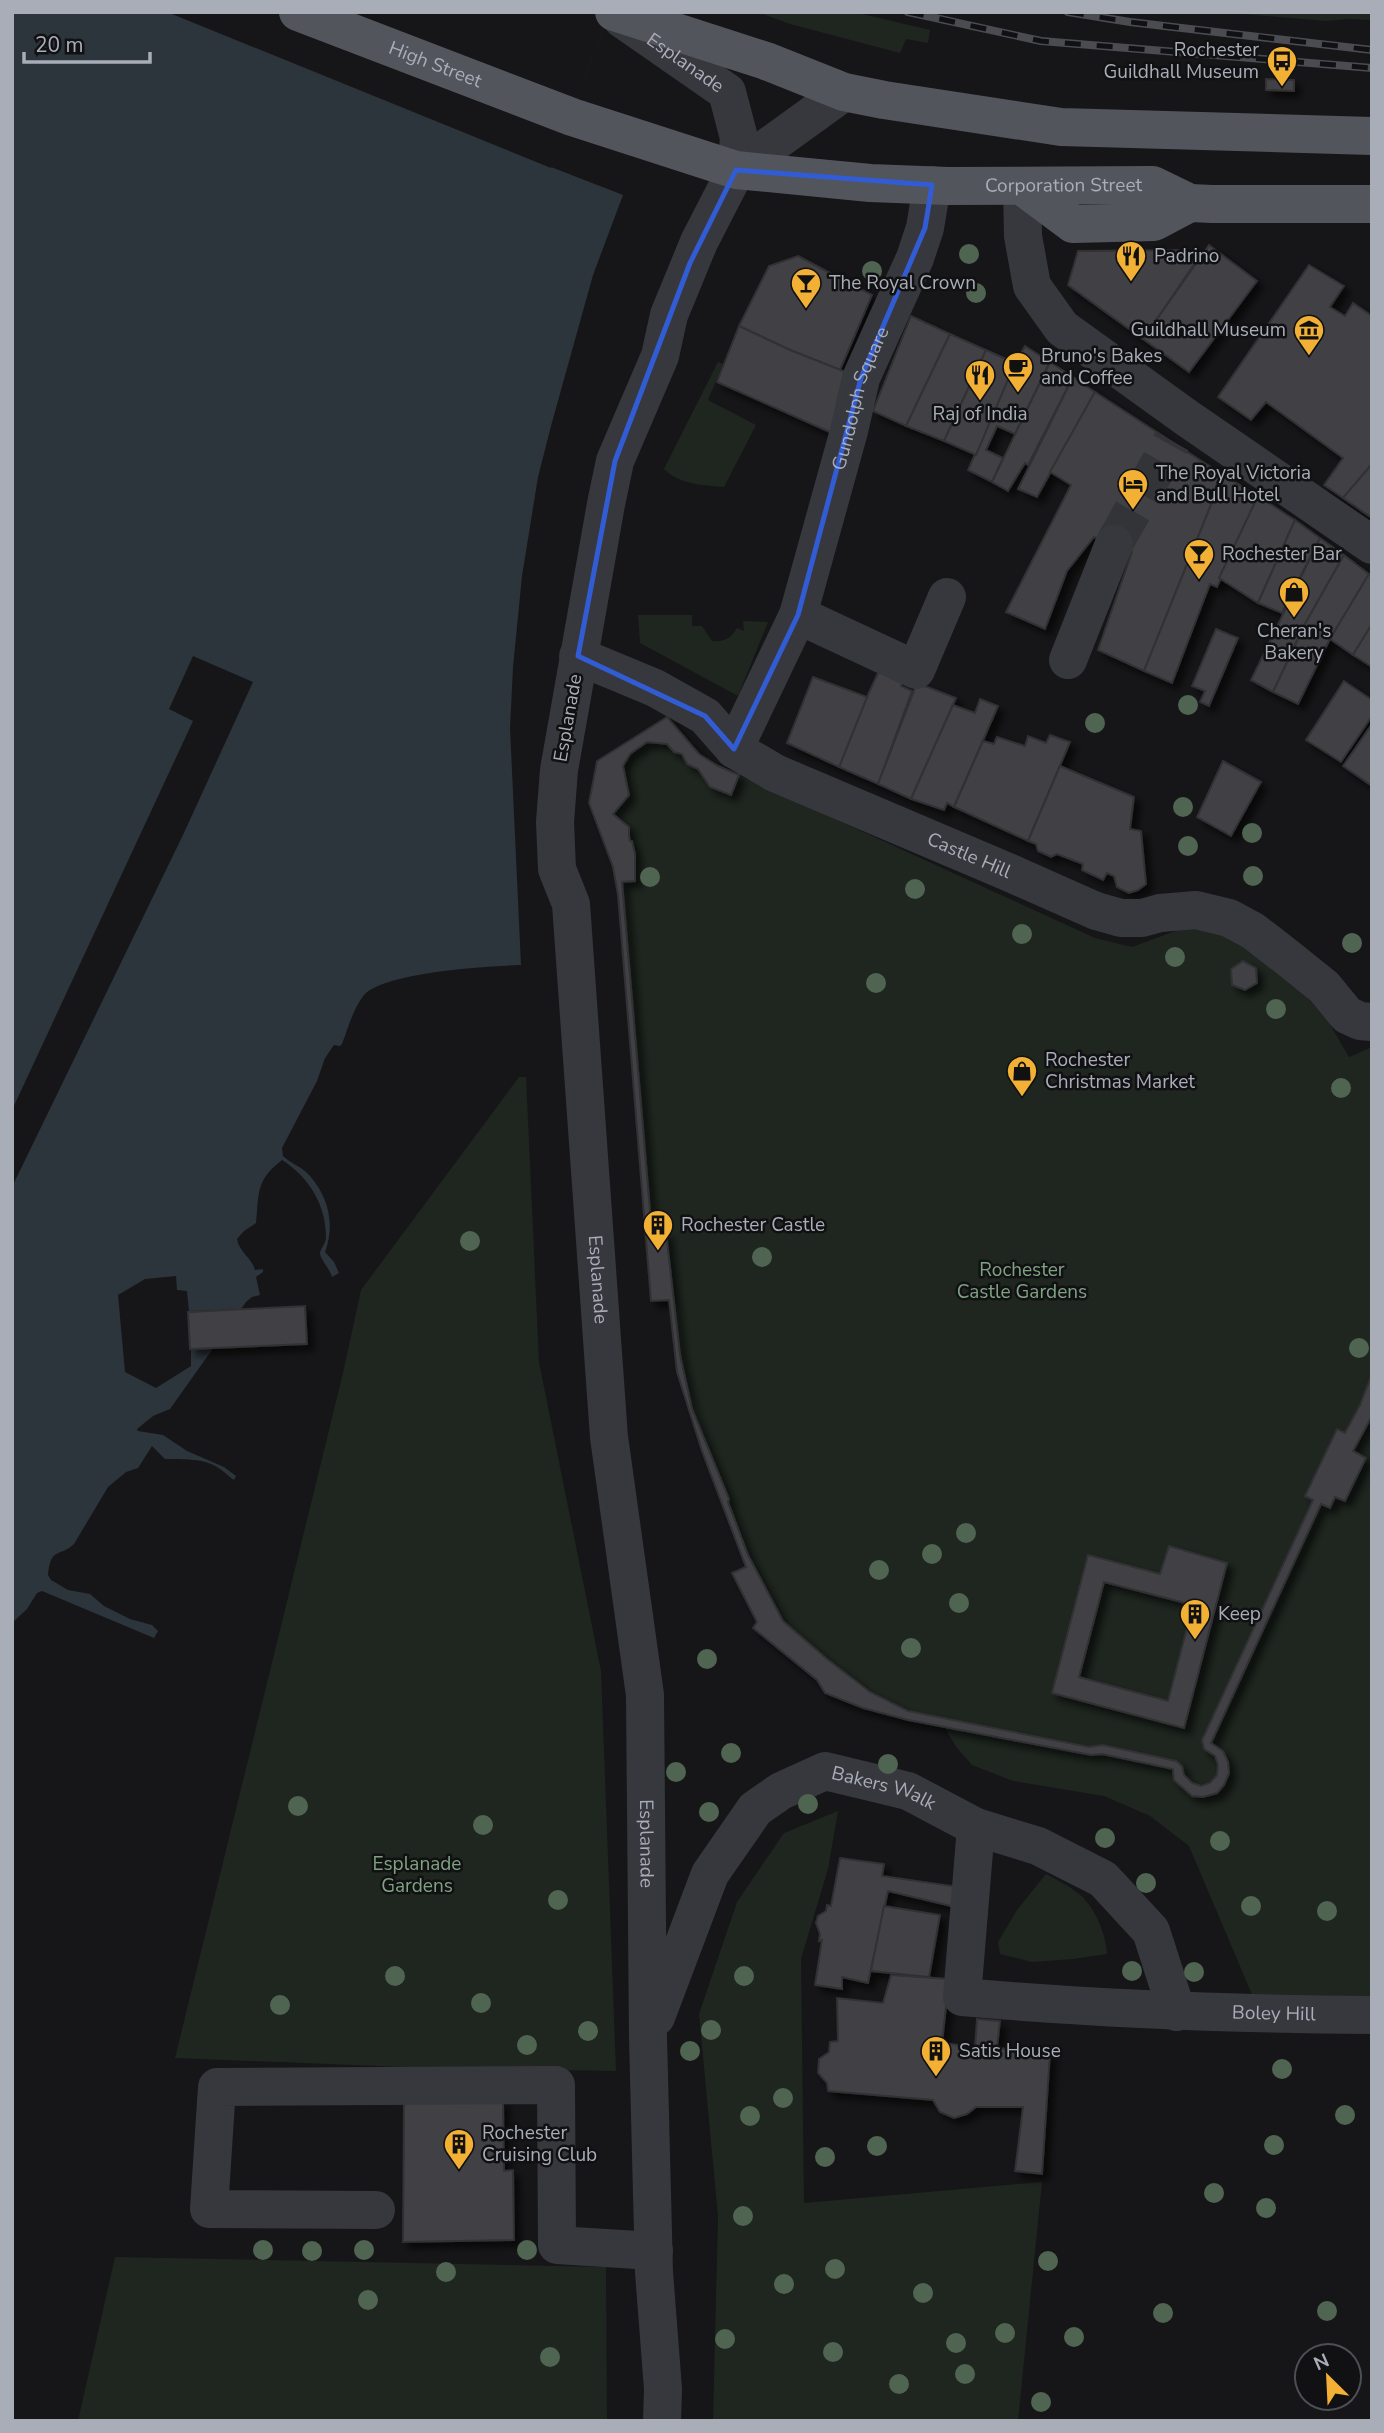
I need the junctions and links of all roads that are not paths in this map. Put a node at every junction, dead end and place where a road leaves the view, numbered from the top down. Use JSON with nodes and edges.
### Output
{"nodes":[{"id":1,"x":298,"y":12,"type":"edge"},
{"id":2,"x":613,"y":12,"type":"edge"},
{"id":3,"x":844,"y":92,"type":"junction"},
{"id":4,"x":1372,"y":136,"type":"edge"},
{"id":5,"x":736,"y":170,"type":"junction"},
{"id":6,"x":932,"y":185,"type":"junction"},
{"id":7,"x":1022,"y":186,"type":"junction"},
{"id":8,"x":1372,"y":204,"type":"edge"},
{"id":9,"x":1114,"y":544,"type":"tunnel mouth"},
{"id":10,"x":1372,"y":545,"type":"edge"},
{"id":11,"x":947,"y":597,"type":"dead end"},
{"id":12,"x":798,"y":615,"type":"junction"},
{"id":13,"x":578,"y":656,"type":"junction"},
{"id":14,"x":1068,"y":660,"type":"dead end"},
{"id":15,"x":734,"y":749,"type":"junction"},
{"id":16,"x":1366,"y":1021,"type":"edge"},
{"id":17,"x":976,"y":1828,"type":"junction"},
{"id":18,"x":1177,"y":2012,"type":"junction"},
{"id":19,"x":1372,"y":2015,"type":"edge"},
{"id":20,"x":648,"y":2037,"type":"junction"},
{"id":21,"x":376,"y":2210,"type":"dead end"},
{"id":22,"x":654,"y":2251,"type":"junction"},
{"id":23,"x":662,"y":2421,"type":"edge"}],
"edges":[{"from":1,"to":5,"type":"main road","name":"High Street"},
{"from":2,"to":3,"type":"main road"},
{"from":2,"to":5,"type":"street","name":"Esplanade"},
{"from":3,"to":4,"type":"main road"},
{"from":3,"to":5,"type":"street","name":"Esplanade"},
{"from":5,"to":6,"type":"main road","name":"Corporation Street"},
{"from":5,"to":13,"type":"street","name":"Esplanade"},
{"from":6,"to":7,"type":"main road","name":"Corporation Street"},
{"from":6,"to":12,"type":"street","name":"Gundolph Square"},
{"from":7,"to":8,"type":"main road"},
{"from":7,"to":10,"type":"street"},
{"from":9,"to":14,"type":"street"},
{"from":11,"to":12,"type":"street"},
{"from":12,"to":15,"type":"street","name":"Gundolph Square"},
{"from":13,"to":15,"type":"street","name":"Castle Hill"},
{"from":13,"to":20,"type":"street","name":"Esplanade"},
{"from":15,"to":16,"type":"street","name":"Castle Hill"},
{"from":17,"to":18,"type":"street","name":"Bakers Walk"},
{"from":17,"to":18,"type":"street","name":"Boley Hill"},
{"from":17,"to":20,"type":"street","name":"Bakers Walk"},
{"from":18,"to":19,"type":"street","name":"Boley Hill"},
{"from":20,"to":22,"type":"street","name":"Esplanade"},
{"from":21,"to":22,"type":"street"},
{"from":22,"to":23,"type":"street","name":"Esplanade"}]}
